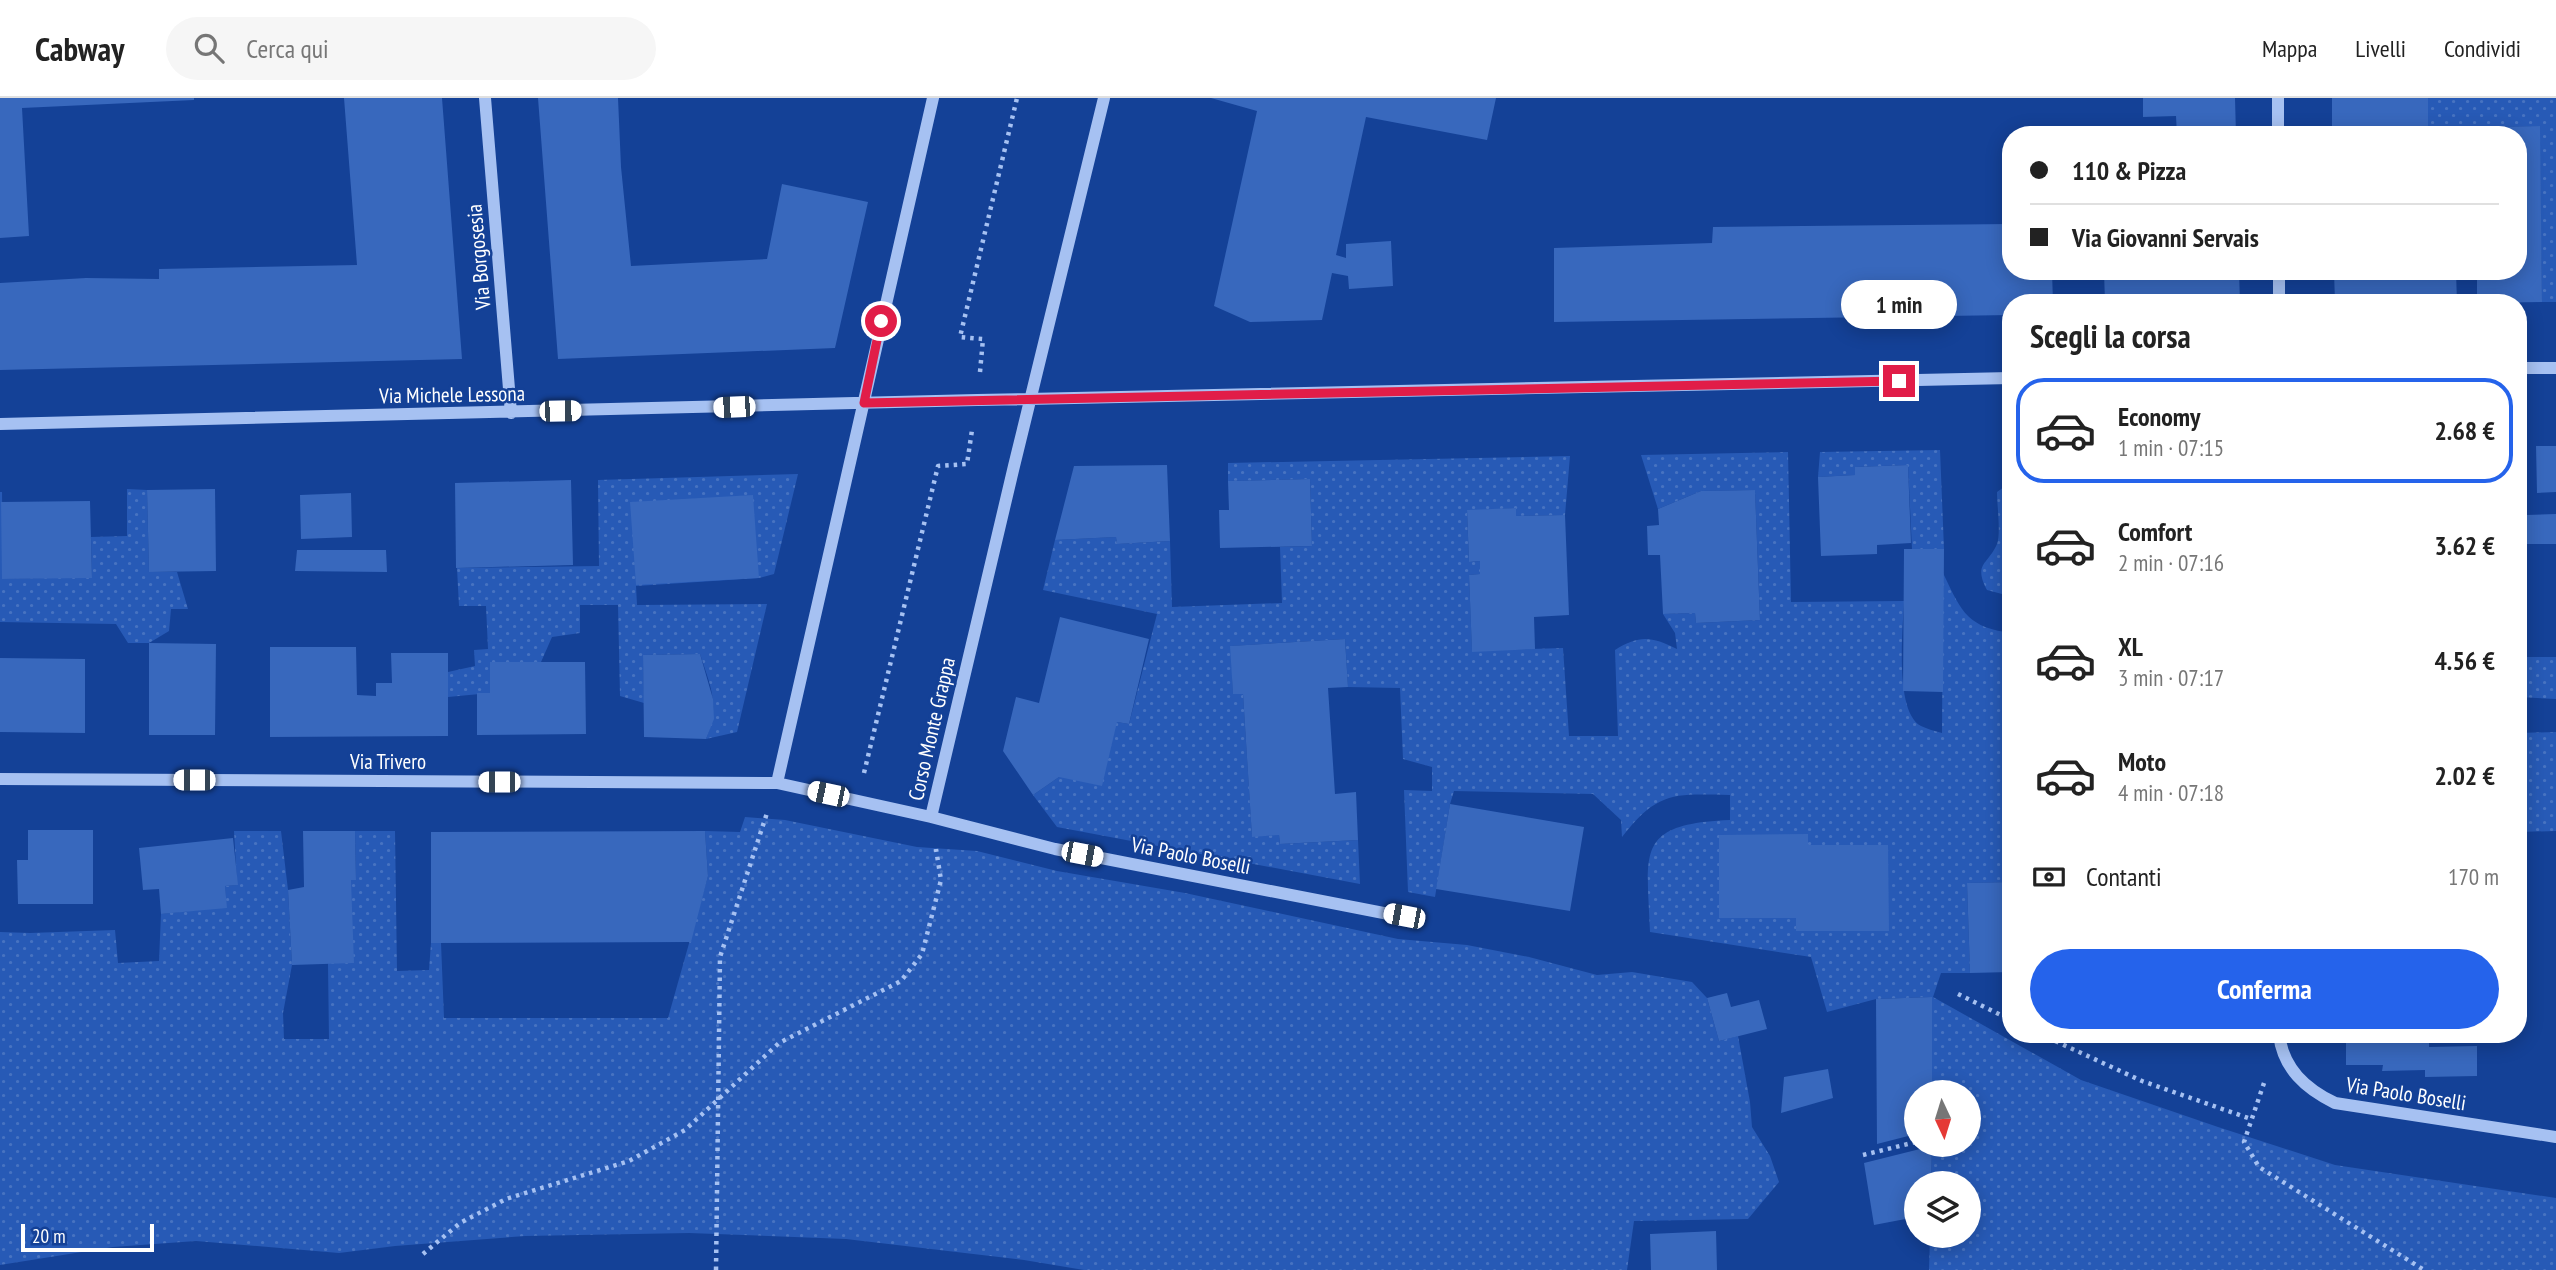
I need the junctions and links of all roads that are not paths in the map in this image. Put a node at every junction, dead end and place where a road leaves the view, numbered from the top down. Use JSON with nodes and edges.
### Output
{"nodes":[{"id":1,"x":485,"y":98,"type":"edge"},
{"id":2,"x":933,"y":98,"type":"edge"},
{"id":3,"x":1104,"y":98,"type":"edge"},
{"id":4,"x":2278,"y":98,"type":"edge"},
{"id":5,"x":2278,"y":126,"type":"edge"},
{"id":6,"x":2527,"y":368,"type":"edge"},
{"id":7,"x":2556,"y":368,"type":"edge"},
{"id":8,"x":2002,"y":378,"type":"edge"},
{"id":9,"x":1031,"y":399,"type":"junction"},
{"id":10,"x":864,"y":403,"type":"junction"},
{"id":11,"x":511,"y":413,"type":"junction"},
{"id":12,"x":0,"y":424,"type":"edge"},
{"id":13,"x":0,"y":779,"type":"edge"},
{"id":14,"x":777,"y":783,"type":"junction"},
{"id":15,"x":931,"y":817,"type":"junction"},
{"id":16,"x":1404,"y":916,"type":"dead end"},
{"id":17,"x":2281,"y":1043,"type":"edge"},
{"id":18,"x":2556,"y":1137,"type":"edge"}],
"edges":[{"from":1,"to":11,"type":"street","name":"Via Borgosesia"},
{"from":2,"to":10,"type":"street"},
{"from":3,"to":9,"type":"street","name":"Corso Monte Grappa"},
{"from":4,"to":5,"type":"street"},
{"from":6,"to":7,"type":"street"},
{"from":8,"to":9,"type":"street","name":"Via Michele Lessona"},
{"from":9,"to":10,"type":"street","name":"Via Michele Lessona"},
{"from":9,"to":15,"type":"street","name":"Corso Monte Grappa"},
{"from":10,"to":11,"type":"street","name":"Via Michele Lessona"},
{"from":10,"to":14,"type":"street"},
{"from":11,"to":12,"type":"street","name":"Via Michele Lessona"},
{"from":13,"to":14,"type":"street","name":"Via Trivero"},
{"from":14,"to":15,"type":"street","name":"Corso Monte Grappa"},
{"from":15,"to":16,"type":"street","name":"Via Paolo Boselli"},
{"from":17,"to":18,"type":"street","name":"Via Paolo Boselli"}]}
